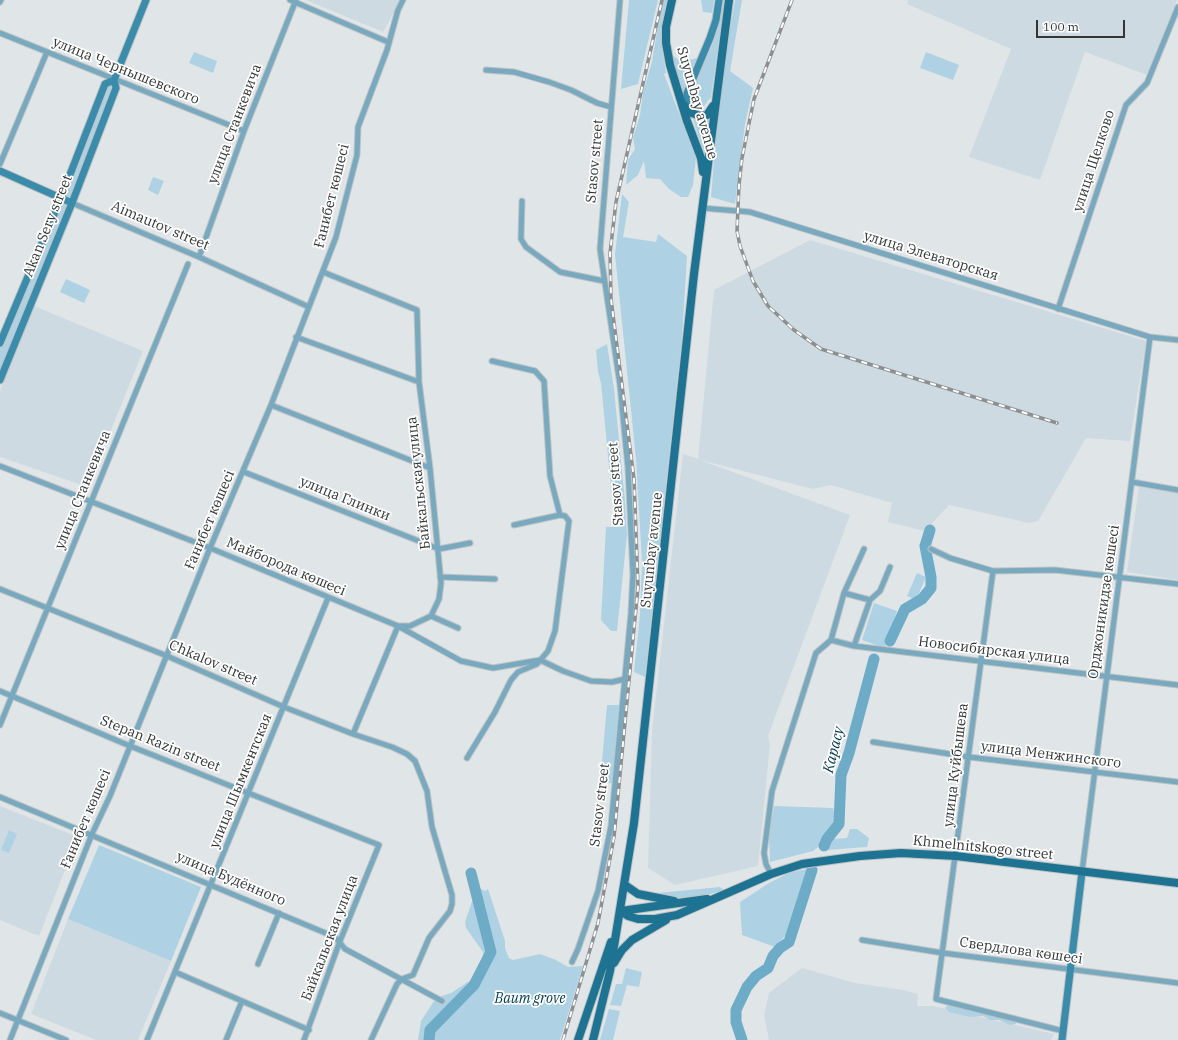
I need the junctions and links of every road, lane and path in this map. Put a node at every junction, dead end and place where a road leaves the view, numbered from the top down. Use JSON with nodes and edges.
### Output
{"nodes":[{"id":1,"x":146,"y":0,"type":"edge"},
{"id":2,"x":403,"y":0,"type":"edge"},
{"id":3,"x":620,"y":0,"type":"edge"},
{"id":4,"x":672,"y":0,"type":"edge"},
{"id":5,"x":719,"y":0,"type":"edge"},
{"id":6,"x":728,"y":0,"type":"edge"},
{"id":7,"x":294,"y":1,"type":"edge"},
{"id":8,"x":1178,"y":7,"type":"edge"},
{"id":9,"x":0,"y":33,"type":"edge"},
{"id":10,"x":388,"y":42,"type":"junction"},
{"id":11,"x":47,"y":52,"type":"junction"},
{"id":12,"x":486,"y":70,"type":"dead end"},
{"id":13,"x":114,"y":80,"type":"junction"},
{"id":14,"x":679,"y":96,"type":"junction"},
{"id":15,"x":716,"y":98,"type":"junction"},
{"id":16,"x":611,"y":107,"type":"junction"},
{"id":17,"x":686,"y":107,"type":"junction"},
{"id":18,"x":687,"y":121,"type":"junction"},
{"id":19,"x":244,"y":131,"type":"junction"},
{"id":20,"x":0,"y":164,"type":"edge"},
{"id":21,"x":0,"y":171,"type":"edge"},
{"id":22,"x":704,"y":191,"type":"junction"},
{"id":23,"x":61,"y":198,"type":"junction"},
{"id":24,"x":522,"y":201,"type":"dead end"},
{"id":25,"x":72,"y":203,"type":"junction"},
{"id":26,"x":702,"y":208,"type":"junction"},
{"id":27,"x":199,"y":257,"type":"junction"},
{"id":28,"x":188,"y":264,"type":"dead end"},
{"id":29,"x":323,"y":272,"type":"junction"},
{"id":30,"x":604,"y":281,"type":"junction"},
{"id":31,"x":309,"y":307,"type":"junction"},
{"id":32,"x":1058,"y":309,"type":"junction"},
{"id":33,"x":296,"y":337,"type":"junction"},
{"id":34,"x":1150,"y":337,"type":"junction"},
{"id":35,"x":1178,"y":340,"type":"edge"},
{"id":36,"x":0,"y":343,"type":"edge"},
{"id":37,"x":492,"y":361,"type":"dead end"},
{"id":38,"x":0,"y":380,"type":"edge"},
{"id":39,"x":419,"y":382,"type":"junction"},
{"id":40,"x":271,"y":405,"type":"junction"},
{"id":41,"x":0,"y":466,"type":"edge"},
{"id":42,"x":430,"y":468,"type":"junction"},
{"id":43,"x":244,"y":472,"type":"junction"},
{"id":44,"x":1132,"y":482,"type":"junction"},
{"id":45,"x":1178,"y":490,"type":"edge"},
{"id":46,"x":91,"y":501,"type":"junction"},
{"id":47,"x":560,"y":514,"type":"junction"},
{"id":48,"x":514,"y":525,"type":"dead end"},
{"id":49,"x":470,"y":543,"type":"dead end"},
{"id":50,"x":210,"y":548,"type":"junction"},
{"id":51,"x":438,"y":549,"type":"junction"},
{"id":52,"x":864,"y":549,"type":"dead end"},
{"id":53,"x":931,"y":549,"type":"dead end"},
{"id":54,"x":890,"y":567,"type":"dead end"},
{"id":55,"x":993,"y":571,"type":"junction"},
{"id":56,"x":440,"y":577,"type":"junction"},
{"id":57,"x":1120,"y":577,"type":"junction"},
{"id":58,"x":495,"y":579,"type":"dead end"},
{"id":59,"x":1178,"y":584,"type":"edge"},
{"id":60,"x":0,"y":589,"type":"edge"},
{"id":61,"x":844,"y":593,"type":"junction"},
{"id":62,"x":328,"y":598,"type":"junction"},
{"id":63,"x":870,"y":600,"type":"junction"},
{"id":64,"x":47,"y":609,"type":"junction"},
{"id":65,"x":431,"y":616,"type":"junction"},
{"id":66,"x":398,"y":626,"type":"junction"},
{"id":67,"x":458,"y":628,"type":"dead end"},
{"id":68,"x":831,"y":640,"type":"junction"},
{"id":69,"x":854,"y":646,"type":"junction"},
{"id":70,"x":167,"y":656,"type":"junction"},
{"id":71,"x":540,"y":660,"type":"junction"},
{"id":72,"x":981,"y":661,"type":"junction"},
{"id":73,"x":1105,"y":677,"type":"junction"},
{"id":74,"x":625,"y":679,"type":"junction"},
{"id":75,"x":1178,"y":685,"type":"edge"},
{"id":76,"x":0,"y":691,"type":"edge"},
{"id":77,"x":12,"y":696,"type":"junction"},
{"id":78,"x":284,"y":707,"type":"junction"},
{"id":79,"x":0,"y":725,"type":"edge"},
{"id":80,"x":353,"y":734,"type":"junction"},
{"id":81,"x":873,"y":742,"type":"dead end"},
{"id":82,"x":130,"y":746,"type":"junction"},
{"id":83,"x":969,"y":757,"type":"junction"},
{"id":84,"x":467,"y":758,"type":"dead end"},
{"id":85,"x":1095,"y":772,"type":"junction"},
{"id":86,"x":1178,"y":782,"type":"edge"},
{"id":87,"x":248,"y":792,"type":"junction"},
{"id":88,"x":0,"y":797,"type":"edge"},
{"id":89,"x":92,"y":834,"type":"junction"},
{"id":90,"x":379,"y":845,"type":"joint"},
{"id":91,"x":956,"y":856,"type":"junction"},
{"id":92,"x":1082,"y":872,"type":"junction"},
{"id":93,"x":771,"y":874,"type":"junction"},
{"id":94,"x":1178,"y":883,"type":"edge"},
{"id":95,"x":212,"y":884,"type":"junction"},
{"id":96,"x":626,"y":885,"type":"junction"},
{"id":97,"x":720,"y":897,"type":"junction"},
{"id":98,"x":693,"y":902,"type":"junction"},
{"id":99,"x":621,"y":911,"type":"junction"},
{"id":100,"x":279,"y":913,"type":"junction"},
{"id":101,"x":678,"y":915,"type":"junction"},
{"id":102,"x":862,"y":940,"type":"dead end"},
{"id":103,"x":340,"y":941,"type":"junction"},
{"id":104,"x":943,"y":953,"type":"junction"},
{"id":105,"x":572,"y":962,"type":"dead end"},
{"id":106,"x":258,"y":964,"type":"dead end"},
{"id":107,"x":1069,"y":970,"type":"junction"},
{"id":108,"x":610,"y":971,"type":"junction"},
{"id":109,"x":175,"y":972,"type":"junction"},
{"id":110,"x":402,"y":979,"type":"junction"},
{"id":111,"x":1178,"y":983,"type":"edge"},
{"id":112,"x":242,"y":1001,"type":"junction"},
{"id":113,"x":442,"y":1001,"type":"dead end"},
{"id":114,"x":0,"y":1013,"type":"edge"},
{"id":115,"x":18,"y":1021,"type":"junction"},
{"id":116,"x":309,"y":1030,"type":"junction"},
{"id":117,"x":1063,"y":1032,"type":"junction"},
{"id":118,"x":10,"y":1040,"type":"edge"},
{"id":119,"x":66,"y":1040,"type":"edge"},
{"id":120,"x":147,"y":1040,"type":"edge"},
{"id":121,"x":226,"y":1040,"type":"edge"},
{"id":122,"x":304,"y":1040,"type":"edge"},
{"id":123,"x":372,"y":1040,"type":"edge"},
{"id":124,"x":578,"y":1040,"type":"edge"},
{"id":125,"x":593,"y":1040,"type":"edge"},
{"id":126,"x":1062,"y":1040,"type":"edge"}],
"edges":[{"from":1,"to":13,"type":"street","name":"Akan Sery street"},
{"from":2,"to":10,"type":"street","name":"Ғанибет көшесі"},
{"from":3,"to":16,"type":"street","name":"Stasov street"},
{"from":4,"to":14,"type":"main road","name":"Suyunbay avenue"},
{"from":5,"to":17,"type":"street"},
{"from":6,"to":15,"type":"main road","name":"Suyunbay avenue"},
{"from":7,"to":10,"type":"street"},
{"from":7,"to":19,"type":"street","name":"улица Станкевича"},
{"from":8,"to":32,"type":"street","name":"улица Щелково"},
{"from":9,"to":11,"type":"street","name":"улица Чернышевского"},
{"from":10,"to":29,"type":"street","name":"Ғанибет көшесі"},
{"from":11,"to":13,"type":"street","name":"улица Чернышевского"},
{"from":11,"to":20,"type":"street"},
{"from":12,"to":16,"type":"street"},
{"from":13,"to":19,"type":"street","name":"улица Чернышевского"},
{"from":13,"to":23,"type":"street","name":"Akan Sery street"},
{"from":13,"to":25,"type":"street","name":"Akan Sery street"},
{"from":14,"to":17,"type":"main road"},
{"from":14,"to":18,"type":"main road","name":"Suyunbay avenue"},
{"from":15,"to":17,"type":"main road"},
{"from":15,"to":22,"type":"main road","name":"Suyunbay avenue"},
{"from":16,"to":30,"type":"street","name":"Stasov street"},
{"from":17,"to":18,"type":"street"},
{"from":18,"to":22,"type":"main road","name":"Suyunbay avenue"},
{"from":19,"to":27,"type":"street","name":"улица Станкевича"},
{"from":21,"to":23,"type":"street","name":"Aimautov street"},
{"from":22,"to":26,"type":"main road","name":"Suyunbay avenue"},
{"from":23,"to":25,"type":"street","name":"Aimautov street"},
{"from":23,"to":36,"type":"street","name":"Akan Sery street"},
{"from":24,"to":30,"type":"street"},
{"from":25,"to":27,"type":"street","name":"Aimautov street"},
{"from":25,"to":38,"type":"street","name":"Akan Sery street"},
{"from":26,"to":32,"type":"street","name":"улица Элеваторская"},
{"from":26,"to":96,"type":"main road","name":"Suyunbay avenue"},
{"from":27,"to":31,"type":"street","name":"Aimautov street"},
{"from":28,"to":46,"type":"street","name":"улица Станкевича"},
{"from":29,"to":31,"type":"street","name":"Ғанибет көшесі"},
{"from":29,"to":39,"type":"street","name":"Байкальская улица"},
{"from":30,"to":74,"type":"street","name":"Stasov street"},
{"from":31,"to":33,"type":"street","name":"Ғанибет көшесі"},
{"from":32,"to":34,"type":"street","name":"улица Элеваторская"},
{"from":33,"to":39,"type":"street"},
{"from":33,"to":40,"type":"street","name":"Ғанибет көшесі"},
{"from":34,"to":35,"type":"street","name":"улица Элеваторская"},
{"from":34,"to":44,"type":"street","name":"Орджоникидзе көшесі"},
{"from":37,"to":47,"type":"street"},
{"from":39,"to":42,"type":"street","name":"Байкальская улица"},
{"from":40,"to":42,"type":"street"},
{"from":40,"to":43,"type":"street","name":"Ғанибет көшесі"},
{"from":41,"to":46,"type":"street","name":"Майборода көшесі"},
{"from":42,"to":51,"type":"street","name":"Байкальская улица"},
{"from":43,"to":50,"type":"street","name":"Ғанибет көшесі"},
{"from":43,"to":51,"type":"street","name":"улица Глинки"},
{"from":44,"to":45,"type":"street"},
{"from":44,"to":57,"type":"street","name":"Орджоникидзе көшесі"},
{"from":46,"to":50,"type":"street","name":"Майборода көшесі"},
{"from":46,"to":64,"type":"street","name":"улица Станкевича"},
{"from":47,"to":48,"type":"street"},
{"from":47,"to":71,"type":"street"},
{"from":49,"to":51,"type":"street"},
{"from":50,"to":62,"type":"street","name":"Майборода көшесі"},
{"from":50,"to":70,"type":"street","name":"Ғанибет көшесі"},
{"from":51,"to":56,"type":"street","name":"Байкальская улица"},
{"from":52,"to":61,"type":"street"},
{"from":53,"to":55,"type":"street"},
{"from":54,"to":63,"type":"street"},
{"from":55,"to":57,"type":"street"},
{"from":55,"to":72,"type":"street","name":"улица Куйбышева"},
{"from":56,"to":58,"type":"street"},
{"from":56,"to":65,"type":"street","name":"Байкальская улица"},
{"from":57,"to":59,"type":"street"},
{"from":57,"to":73,"type":"street","name":"Орджоникидзе көшесі"},
{"from":60,"to":64,"type":"street","name":"Chkalov street"},
{"from":61,"to":63,"type":"street"},
{"from":61,"to":68,"type":"street"},
{"from":62,"to":66,"type":"street","name":"Майборода көшесі"},
{"from":62,"to":78,"type":"street","name":"улица Шымкентская"},
{"from":63,"to":69,"type":"street"},
{"from":64,"to":70,"type":"street","name":"Chkalov street"},
{"from":64,"to":77,"type":"street","name":"улица Станкевича"},
{"from":65,"to":66,"type":"street"},
{"from":65,"to":67,"type":"street"},
{"from":66,"to":71,"type":"street","name":"Майборода көшесі"},
{"from":66,"to":80,"type":"street"},
{"from":68,"to":69,"type":"street","name":"Новосибирская улица"},
{"from":68,"to":93,"type":"street"},
{"from":69,"to":72,"type":"street","name":"Новосибирская улица"},
{"from":70,"to":78,"type":"street","name":"Chkalov street"},
{"from":70,"to":82,"type":"street","name":"Ғанибет көшесі"},
{"from":71,"to":74,"type":"street"},
{"from":71,"to":84,"type":"street"},
{"from":72,"to":73,"type":"street","name":"Новосибирская улица"},
{"from":72,"to":83,"type":"street","name":"улица Куйбышева"},
{"from":73,"to":75,"type":"street","name":"Новосибирская улица"},
{"from":73,"to":85,"type":"street","name":"Орджоникидзе көшесі"},
{"from":74,"to":105,"type":"street","name":"Stasov street"},
{"from":76,"to":77,"type":"street","name":"Stepan Razin street"},
{"from":77,"to":79,"type":"street","name":"улица Станкевича"},
{"from":77,"to":82,"type":"street","name":"Stepan Razin street"},
{"from":78,"to":80,"type":"street","name":"Chkalov street"},
{"from":78,"to":87,"type":"street","name":"улица Шымкентская"},
{"from":80,"to":110,"type":"street","name":"Chkalov street"},
{"from":81,"to":83,"type":"street","name":"улица Менжинского"},
{"from":82,"to":87,"type":"street","name":"Stepan Razin street"},
{"from":82,"to":89,"type":"street","name":"Ғанибет көшесі"},
{"from":83,"to":85,"type":"street","name":"улица Менжинского"},
{"from":83,"to":91,"type":"street","name":"улица Куйбышева"},
{"from":85,"to":86,"type":"street","name":"улица Менжинского"},
{"from":85,"to":92,"type":"street","name":"Орджоникидзе көшесі"},
{"from":87,"to":90,"type":"street","name":"Stepan Razin street"},
{"from":87,"to":95,"type":"street","name":"улица Шымкентская"},
{"from":88,"to":89,"type":"street","name":"улица Будённого"},
{"from":89,"to":95,"type":"street","name":"улица Будённого"},
{"from":89,"to":115,"type":"street","name":"Ғанибет көшесі"},
{"from":90,"to":103,"type":"street","name":"Байкальская улица"},
{"from":91,"to":92,"type":"main road","name":"Khmelnitskogo street"},
{"from":91,"to":93,"type":"main road","name":"Khmelnitskogo street"},
{"from":91,"to":104,"type":"street","name":"улица Куйбышева"},
{"from":92,"to":94,"type":"main road","name":"Khmelnitskogo street"},
{"from":92,"to":107,"type":"street"},
{"from":93,"to":97,"type":"main road","name":"Khmelnitskogo street"},
{"from":95,"to":100,"type":"street","name":"улица Будённого"},
{"from":95,"to":109,"type":"street","name":"улица Шымкентская"},
{"from":96,"to":98,"type":"main road"},
{"from":96,"to":99,"type":"main road","name":"Suyunbay avenue"},
{"from":97,"to":98,"type":"main road","name":"Khmelnitskogo street"},
{"from":97,"to":101,"type":"main road","name":"Khmelnitskogo street"},
{"from":98,"to":99,"type":"main road","name":"Khmelnitskogo street"},
{"from":99,"to":101,"type":"main road"},
{"from":99,"to":108,"type":"main road","name":"Suyunbay avenue"},
{"from":99,"to":124,"type":"main road","name":"Suyunbay avenue"},
{"from":100,"to":103,"type":"street","name":"улица Будённого"},
{"from":100,"to":106,"type":"street"},
{"from":101,"to":108,"type":"main road"},
{"from":102,"to":104,"type":"street","name":"Свердлова көшесі"},
{"from":103,"to":110,"type":"street","name":"улица Будённого"},
{"from":103,"to":116,"type":"street","name":"Байкальская улица"},
{"from":104,"to":107,"type":"street","name":"Свердлова көшесі"},
{"from":104,"to":117,"type":"street","name":"улица Куйбышева"},
{"from":107,"to":111,"type":"street","name":"Свердлова көшесі"},
{"from":107,"to":117,"type":"street"},
{"from":108,"to":125,"type":"main road","name":"Suyunbay avenue"},
{"from":109,"to":112,"type":"street"},
{"from":109,"to":120,"type":"street","name":"улица Шымкентская"},
{"from":110,"to":113,"type":"street","name":"улица Будённого"},
{"from":110,"to":123,"type":"street"},
{"from":112,"to":116,"type":"street"},
{"from":112,"to":121,"type":"street"},
{"from":114,"to":115,"type":"street"},
{"from":115,"to":118,"type":"street","name":"Ғанибет көшесі"},
{"from":115,"to":119,"type":"street"},
{"from":116,"to":122,"type":"street","name":"Байкальская улица"},
{"from":117,"to":126,"type":"street"}]}
